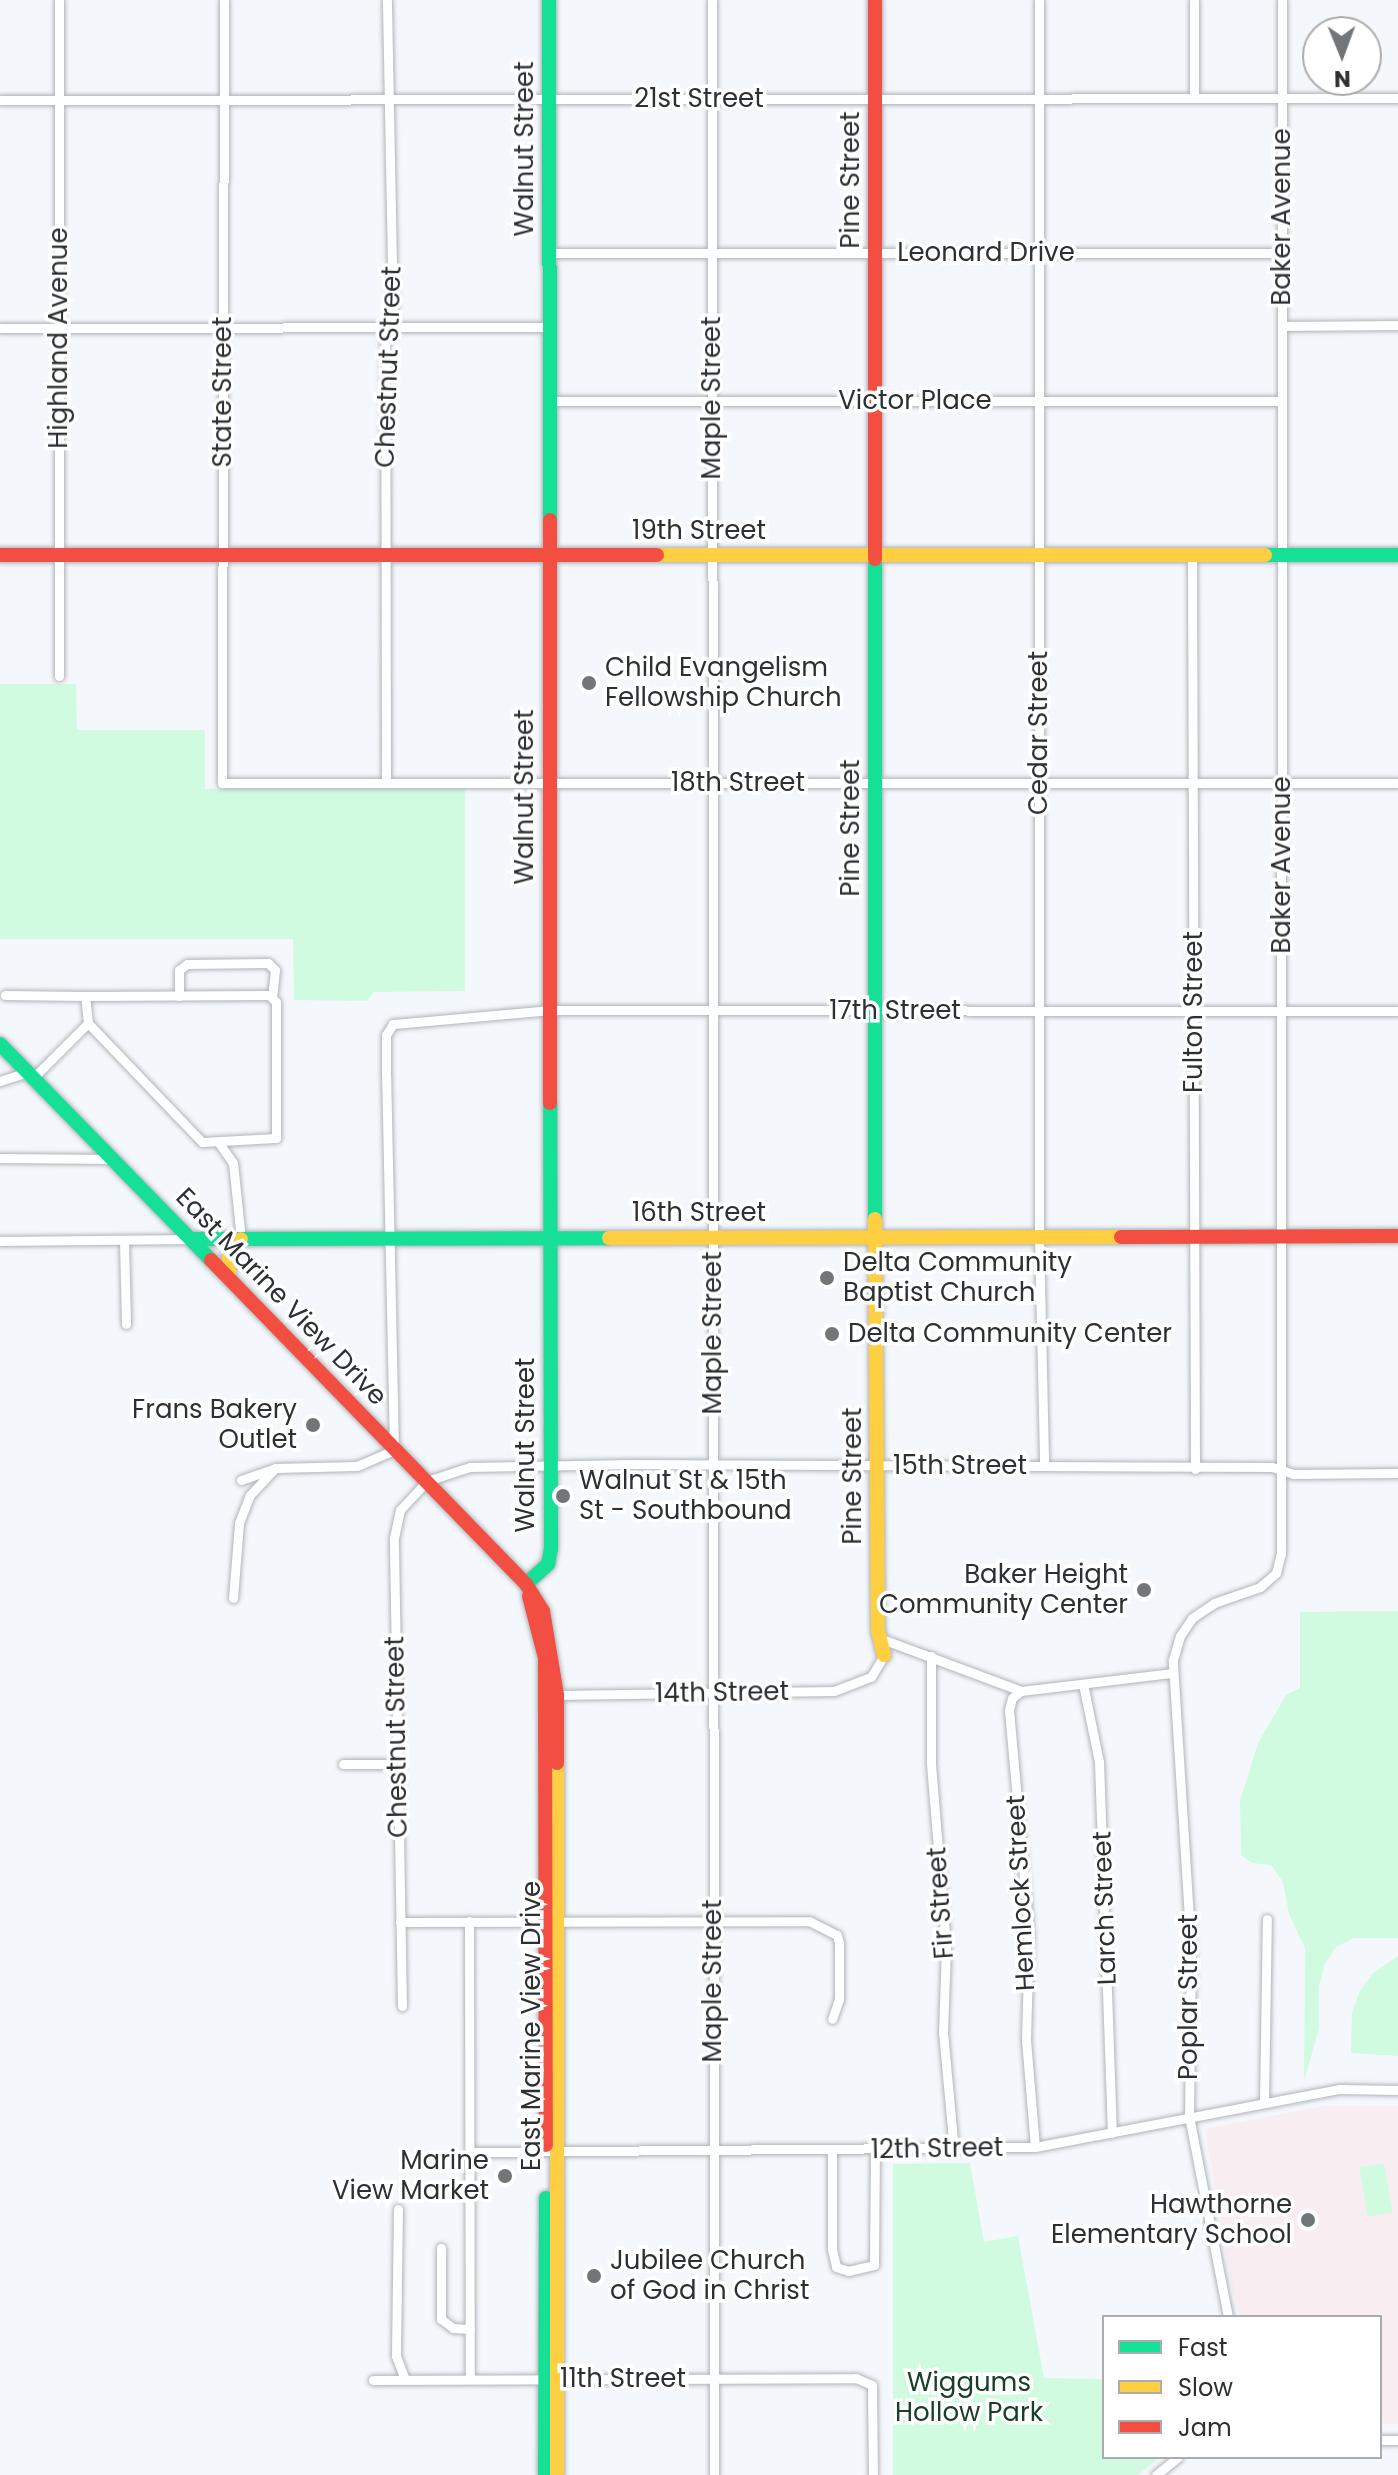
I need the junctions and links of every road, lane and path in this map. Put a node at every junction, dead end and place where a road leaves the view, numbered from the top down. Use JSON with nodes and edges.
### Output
{"nodes":[{"id":1,"x":59,"y":0,"type":"edge"},
{"id":2,"x":224,"y":0,"type":"edge"},
{"id":3,"x":387,"y":0,"type":"edge"},
{"id":4,"x":549,"y":0,"type":"edge"},
{"id":5,"x":712,"y":0,"type":"edge"},
{"id":6,"x":875,"y":0,"type":"edge"},
{"id":7,"x":1039,"y":0,"type":"edge"},
{"id":8,"x":1194,"y":0,"type":"edge"},
{"id":9,"x":1282,"y":0,"type":"edge"},
{"id":10,"x":1194,"y":98,"type":"junction"},
{"id":11,"x":1281,"y":98,"type":"junction"},
{"id":12,"x":1398,"y":98,"type":"edge"},
{"id":13,"x":387,"y":99,"type":"junction"},
{"id":14,"x":549,"y":99,"type":"junction"},
{"id":15,"x":712,"y":99,"type":"junction"},
{"id":16,"x":875,"y":99,"type":"junction"},
{"id":17,"x":1039,"y":99,"type":"junction"},
{"id":18,"x":0,"y":100,"type":"edge"},
{"id":19,"x":59,"y":100,"type":"junction"},
{"id":20,"x":223,"y":100,"type":"junction"},
{"id":21,"x":549,"y":253,"type":"junction"},
{"id":22,"x":875,"y":253,"type":"junction"},
{"id":23,"x":1038,"y":253,"type":"junction"},
{"id":24,"x":1280,"y":253,"type":"junction"},
{"id":25,"x":712,"y":254,"type":"junction"},
{"id":26,"x":1398,"y":325,"type":"edge"},
{"id":27,"x":388,"y":326,"type":"junction"},
{"id":28,"x":1283,"y":326,"type":"junction"},
{"id":29,"x":59,"y":327,"type":"junction"},
{"id":30,"x":223,"y":327,"type":"junction"},
{"id":31,"x":549,"y":327,"type":"junction"},
{"id":32,"x":0,"y":328,"type":"edge"},
{"id":33,"x":549,"y":401,"type":"junction"},
{"id":34,"x":711,"y":401,"type":"junction"},
{"id":35,"x":876,"y":401,"type":"junction"},
{"id":36,"x":1039,"y":401,"type":"junction"},
{"id":37,"x":1282,"y":401,"type":"junction"},
{"id":38,"x":0,"y":555,"type":"edge"},
{"id":39,"x":59,"y":555,"type":"junction"},
{"id":40,"x":223,"y":555,"type":"junction"},
{"id":41,"x":385,"y":555,"type":"junction"},
{"id":42,"x":549,"y":555,"type":"junction"},
{"id":43,"x":712,"y":555,"type":"junction"},
{"id":44,"x":875,"y":555,"type":"junction"},
{"id":45,"x":1039,"y":555,"type":"junction"},
{"id":46,"x":1192,"y":555,"type":"junction"},
{"id":47,"x":1281,"y":555,"type":"junction"},
{"id":48,"x":1398,"y":555,"type":"edge"},
{"id":49,"x":59,"y":676,"type":"dead end"},
{"id":50,"x":222,"y":783,"type":"joint"},
{"id":51,"x":386,"y":783,"type":"junction"},
{"id":52,"x":550,"y":783,"type":"junction"},
{"id":53,"x":713,"y":783,"type":"junction"},
{"id":54,"x":875,"y":783,"type":"junction"},
{"id":55,"x":1040,"y":783,"type":"junction"},
{"id":56,"x":1194,"y":783,"type":"junction"},
{"id":57,"x":1283,"y":783,"type":"junction"},
{"id":58,"x":1398,"y":783,"type":"edge"},
{"id":59,"x":5,"y":995,"type":"dead end"},
{"id":60,"x":85,"y":996,"type":"junction"},
{"id":61,"x":179,"y":996,"type":"junction"},
{"id":62,"x":272,"y":997,"type":"junction"},
{"id":63,"x":549,"y":1010,"type":"junction"},
{"id":64,"x":713,"y":1010,"type":"junction"},
{"id":65,"x":876,"y":1011,"type":"junction"},
{"id":66,"x":1040,"y":1011,"type":"junction"},
{"id":67,"x":1194,"y":1011,"type":"junction"},
{"id":68,"x":1282,"y":1011,"type":"junction"},
{"id":69,"x":1398,"y":1011,"type":"edge"},
{"id":70,"x":88,"y":1023,"type":"junction"},
{"id":71,"x":0,"y":1044,"type":"edge"},
{"id":72,"x":30,"y":1075,"type":"junction"},
{"id":73,"x":0,"y":1081,"type":"edge"},
{"id":74,"x":219,"y":1143,"type":"junction"},
{"id":75,"x":0,"y":1158,"type":"edge"},
{"id":76,"x":113,"y":1159,"type":"junction"},
{"id":77,"x":1195,"y":1236,"type":"junction"},
{"id":78,"x":1282,"y":1236,"type":"junction"},
{"id":79,"x":1398,"y":1236,"type":"edge"},
{"id":80,"x":389,"y":1237,"type":"junction"},
{"id":81,"x":549,"y":1237,"type":"junction"},
{"id":82,"x":712,"y":1237,"type":"junction"},
{"id":83,"x":875,"y":1237,"type":"junction"},
{"id":84,"x":1039,"y":1237,"type":"junction"},
{"id":85,"x":196,"y":1239,"type":"junction"},
{"id":86,"x":241,"y":1239,"type":"junction"},
{"id":87,"x":0,"y":1241,"type":"edge"},
{"id":88,"x":124,"y":1242,"type":"junction"},
{"id":89,"x":229,"y":1276,"type":"junction"},
{"id":90,"x":126,"y":1324,"type":"dead end"},
{"id":91,"x":394,"y":1450,"type":"junction"},
{"id":92,"x":713,"y":1464,"type":"junction"},
{"id":93,"x":877,"y":1465,"type":"junction"},
{"id":94,"x":551,"y":1466,"type":"junction"},
{"id":95,"x":1044,"y":1466,"type":"junction"},
{"id":96,"x":275,"y":1468,"type":"junction"},
{"id":97,"x":1195,"y":1469,"type":"junction"},
{"id":98,"x":1283,"y":1470,"type":"junction"},
{"id":99,"x":1398,"y":1473,"type":"edge"},
{"id":100,"x":241,"y":1480,"type":"dead end"},
{"id":101,"x":427,"y":1481,"type":"junction"},
{"id":102,"x":526,"y":1584,"type":"junction"},
{"id":103,"x":233,"y":1598,"type":"dead end"},
{"id":104,"x":882,"y":1639,"type":"junction"},
{"id":105,"x":884,"y":1655,"type":"joint"},
{"id":106,"x":931,"y":1656,"type":"junction"},
{"id":107,"x":1173,"y":1673,"type":"junction"},
{"id":108,"x":1083,"y":1684,"type":"junction"},
{"id":109,"x":1021,"y":1691,"type":"junction"},
{"id":110,"x":713,"y":1694,"type":"junction"},
{"id":111,"x":551,"y":1695,"type":"junction"},
{"id":112,"x":343,"y":1764,"type":"dead end"},
{"id":113,"x":398,"y":1764,"type":"junction"},
{"id":114,"x":1267,"y":1919,"type":"dead end"},
{"id":115,"x":550,"y":1920,"type":"junction"},
{"id":116,"x":469,"y":1921,"type":"junction"},
{"id":117,"x":713,"y":1921,"type":"junction"},
{"id":118,"x":400,"y":1922,"type":"junction"},
{"id":119,"x":402,"y":2006,"type":"dead end"},
{"id":120,"x":832,"y":2019,"type":"dead end"},
{"id":121,"x":1398,"y":2090,"type":"edge"},
{"id":122,"x":1264,"y":2102,"type":"junction"},
{"id":123,"x":1189,"y":2117,"type":"junction"},
{"id":124,"x":1112,"y":2133,"type":"junction"},
{"id":125,"x":1035,"y":2147,"type":"junction"},
{"id":126,"x":551,"y":2150,"type":"junction"},
{"id":127,"x":713,"y":2150,"type":"junction"},
{"id":128,"x":954,"y":2150,"type":"junction"},
{"id":129,"x":832,"y":2151,"type":"junction"},
{"id":130,"x":471,"y":2152,"type":"junction"},
{"id":131,"x":875,"y":2152,"type":"junction"},
{"id":132,"x":398,"y":2209,"type":"dead end"},
{"id":133,"x":441,"y":2248,"type":"dead end"},
{"id":134,"x":1228,"y":2315,"type":"edge"},
{"id":135,"x":470,"y":2329,"type":"junction"},
{"id":136,"x":405,"y":2379,"type":"junction"},
{"id":137,"x":470,"y":2379,"type":"junction"},
{"id":138,"x":551,"y":2379,"type":"junction"},
{"id":139,"x":714,"y":2379,"type":"junction"},
{"id":140,"x":373,"y":2380,"type":"dead end"},
{"id":141,"x":1176,"y":2459,"type":"edge"},
{"id":142,"x":545,"y":2475,"type":"edge"},
{"id":143,"x":557,"y":2475,"type":"edge"},
{"id":144,"x":714,"y":2475,"type":"edge"},
{"id":145,"x":873,"y":2475,"type":"edge"},
{"id":146,"x":1156,"y":2475,"type":"edge"}],
"edges":[{"from":1,"to":19,"type":"street","name":"Highland Avenue"},
{"from":2,"to":20,"type":"street","name":"State Street"},
{"from":3,"to":13,"type":"street","name":"Chestnut Street"},
{"from":4,"to":14,"type":"street","name":"Walnut Street"},
{"from":5,"to":15,"type":"street","name":"Maple Street"},
{"from":6,"to":16,"type":"street","name":"Pine Street"},
{"from":7,"to":17,"type":"street","name":"Cedar Street"},
{"from":8,"to":10,"type":"street"},
{"from":9,"to":11,"type":"street","name":"Baker Avenue"},
{"from":10,"to":11,"type":"street","name":"21st Street"},
{"from":10,"to":17,"type":"street","name":"21st Street"},
{"from":11,"to":12,"type":"street","name":"21st Street"},
{"from":11,"to":24,"type":"street","name":"Baker Avenue"},
{"from":13,"to":14,"type":"street","name":"21st Street"},
{"from":13,"to":20,"type":"street","name":"21st Street"},
{"from":13,"to":27,"type":"street","name":"Chestnut Street"},
{"from":14,"to":15,"type":"street","name":"21st Street"},
{"from":14,"to":21,"type":"street","name":"Walnut Street"},
{"from":15,"to":16,"type":"street","name":"21st Street"},
{"from":15,"to":25,"type":"street","name":"Maple Street"},
{"from":16,"to":17,"type":"street","name":"21st Street"},
{"from":16,"to":22,"type":"street","name":"Pine Street"},
{"from":17,"to":23,"type":"street","name":"Cedar Street"},
{"from":18,"to":19,"type":"street","name":"21st Street"},
{"from":19,"to":20,"type":"street","name":"21st Street"},
{"from":19,"to":29,"type":"street","name":"Highland Avenue"},
{"from":20,"to":30,"type":"street","name":"State Street"},
{"from":21,"to":25,"type":"street","name":"Leonard Drive"},
{"from":21,"to":31,"type":"street","name":"Walnut Street"},
{"from":22,"to":23,"type":"street","name":"Leonard Drive"},
{"from":22,"to":25,"type":"street","name":"Leonard Drive"},
{"from":22,"to":35,"type":"street","name":"Pine Street"},
{"from":23,"to":24,"type":"street","name":"Leonard Drive"},
{"from":23,"to":36,"type":"street","name":"Cedar Street"},
{"from":24,"to":28,"type":"street","name":"Baker Avenue"},
{"from":25,"to":34,"type":"street","name":"Maple Street"},
{"from":26,"to":28,"type":"street"},
{"from":27,"to":30,"type":"street"},
{"from":27,"to":31,"type":"street"},
{"from":27,"to":41,"type":"street","name":"Chestnut Street"},
{"from":28,"to":37,"type":"street","name":"Baker Avenue"},
{"from":29,"to":30,"type":"street"},
{"from":29,"to":32,"type":"street"},
{"from":29,"to":39,"type":"street","name":"Highland Avenue"},
{"from":30,"to":40,"type":"street","name":"State Street"},
{"from":31,"to":33,"type":"street","name":"Walnut Street"},
{"from":33,"to":34,"type":"street","name":"Victor Place"},
{"from":33,"to":42,"type":"street","name":"Walnut Street"},
{"from":34,"to":35,"type":"street","name":"Victor Place"},
{"from":34,"to":43,"type":"street","name":"Maple Street"},
{"from":35,"to":36,"type":"street","name":"Victor Place"},
{"from":35,"to":44,"type":"street","name":"Pine Street"},
{"from":36,"to":37,"type":"street","name":"Victor Place"},
{"from":36,"to":45,"type":"street","name":"Cedar Street"},
{"from":37,"to":47,"type":"street","name":"Baker Avenue"},
{"from":38,"to":39,"type":"street","name":"19th Street"},
{"from":39,"to":40,"type":"street","name":"19th Street"},
{"from":39,"to":49,"type":"street","name":"Highland Avenue"},
{"from":40,"to":41,"type":"street","name":"19th Street"},
{"from":40,"to":50,"type":"street","name":"State Street"},
{"from":41,"to":42,"type":"street","name":"19th Street"},
{"from":41,"to":51,"type":"street","name":"Chestnut Street"},
{"from":42,"to":43,"type":"street","name":"19th Street"},
{"from":42,"to":52,"type":"street","name":"Walnut Street"},
{"from":43,"to":44,"type":"street","name":"19th Street"},
{"from":43,"to":53,"type":"street","name":"Maple Street"},
{"from":44,"to":45,"type":"street","name":"19th Street"},
{"from":44,"to":54,"type":"street","name":"Pine Street"},
{"from":45,"to":46,"type":"street","name":"19th Street"},
{"from":45,"to":55,"type":"street","name":"Cedar Street"},
{"from":46,"to":47,"type":"street","name":"19th Street"},
{"from":46,"to":56,"type":"street","name":"Fulton Street"},
{"from":47,"to":48,"type":"street","name":"19th Street"},
{"from":47,"to":57,"type":"street","name":"Baker Avenue"},
{"from":50,"to":51,"type":"street","name":"18th Street"},
{"from":51,"to":52,"type":"street","name":"18th Street"},
{"from":52,"to":53,"type":"street","name":"18th Street"},
{"from":52,"to":63,"type":"street","name":"Walnut Street"},
{"from":53,"to":54,"type":"street","name":"18th Street"},
{"from":53,"to":64,"type":"street","name":"Maple Street"},
{"from":54,"to":55,"type":"street","name":"18th Street"},
{"from":54,"to":65,"type":"street","name":"Pine Street"},
{"from":55,"to":56,"type":"street","name":"18th Street"},
{"from":55,"to":66,"type":"street","name":"Cedar Street"},
{"from":56,"to":57,"type":"street","name":"18th Street"},
{"from":56,"to":67,"type":"street","name":"Fulton Street"},
{"from":57,"to":58,"type":"street","name":"18th Street"},
{"from":57,"to":68,"type":"street","name":"Baker Avenue"},
{"from":59,"to":60,"type":"street"},
{"from":60,"to":61,"type":"street"},
{"from":60,"to":70,"type":"street"},
{"from":61,"to":62,"type":"street"},
{"from":61,"to":62,"type":"street"},
{"from":62,"to":74,"type":"street"},
{"from":63,"to":64,"type":"street","name":"17th Street"},
{"from":63,"to":80,"type":"street","name":"17th Street"},
{"from":63,"to":81,"type":"street","name":"Walnut Street"},
{"from":64,"to":65,"type":"street","name":"17th Street"},
{"from":64,"to":82,"type":"street","name":"Maple Street"},
{"from":65,"to":66,"type":"street","name":"17th Street"},
{"from":65,"to":83,"type":"street","name":"Pine Street"},
{"from":66,"to":67,"type":"street","name":"17th Street"},
{"from":66,"to":84,"type":"street","name":"Cedar Street"},
{"from":67,"to":68,"type":"street","name":"17th Street"},
{"from":67,"to":77,"type":"street","name":"Fulton Street"},
{"from":68,"to":69,"type":"street","name":"17th Street"},
{"from":68,"to":78,"type":"street","name":"Baker Avenue"},
{"from":70,"to":72,"type":"street"},
{"from":70,"to":74,"type":"street"},
{"from":71,"to":72,"type":"street","name":"East Marine View Drive"},
{"from":72,"to":73,"type":"street"},
{"from":72,"to":76,"type":"street","name":"East Marine View Drive"},
{"from":74,"to":86,"type":"street"},
{"from":75,"to":76,"type":"street"},
{"from":76,"to":85,"type":"street","name":"East Marine View Drive"},
{"from":77,"to":78,"type":"street","name":"16th Street"},
{"from":77,"to":84,"type":"street","name":"16th Street"},
{"from":77,"to":97,"type":"street","name":"Fulton Street"},
{"from":78,"to":79,"type":"street","name":"16th Street"},
{"from":78,"to":98,"type":"street","name":"Baker Avenue"},
{"from":80,"to":81,"type":"street","name":"16th Street"},
{"from":80,"to":86,"type":"street","name":"16th Street"},
{"from":80,"to":91,"type":"street"},
{"from":81,"to":82,"type":"street","name":"16th Street"},
{"from":81,"to":94,"type":"street","name":"Walnut Street"},
{"from":82,"to":83,"type":"street","name":"16th Street"},
{"from":82,"to":92,"type":"street","name":"Maple Street"},
{"from":83,"to":84,"type":"street","name":"16th Street"},
{"from":83,"to":93,"type":"street","name":"Pine Street"},
{"from":84,"to":95,"type":"street","name":"Cedar Street"},
{"from":85,"to":86,"type":"street","name":"16th Street"},
{"from":85,"to":88,"type":"street","name":"16th Street"},
{"from":85,"to":89,"type":"street","name":"East Marine View Drive"},
{"from":86,"to":89,"type":"street"},
{"from":87,"to":88,"type":"street","name":"16th Street"},
{"from":88,"to":90,"type":"street"},
{"from":89,"to":91,"type":"street","name":"East Marine View Drive"},
{"from":91,"to":96,"type":"street"},
{"from":91,"to":101,"type":"street","name":"East Marine View Drive"},
{"from":92,"to":93,"type":"street","name":"15th Street"},
{"from":92,"to":94,"type":"street","name":"15th Street"},
{"from":92,"to":110,"type":"street","name":"Maple Street"},
{"from":93,"to":95,"type":"street","name":"15th Street"},
{"from":93,"to":104,"type":"street","name":"Pine Street"},
{"from":94,"to":101,"type":"street","name":"15th Street"},
{"from":94,"to":102,"type":"street","name":"Walnut Street"},
{"from":95,"to":97,"type":"street","name":"15th Street"},
{"from":96,"to":100,"type":"street"},
{"from":96,"to":103,"type":"street"},
{"from":97,"to":98,"type":"street","name":"15th Street"},
{"from":98,"to":99,"type":"street","name":"15th Street"},
{"from":98,"to":107,"type":"street","name":"Baker Avenue"},
{"from":101,"to":102,"type":"street","name":"East Marine View Drive"},
{"from":101,"to":113,"type":"street","name":"Chestnut Street"},
{"from":102,"to":111,"type":"street","name":"East Marine View Drive"},
{"from":104,"to":105,"type":"street","name":"Pine Street"},
{"from":104,"to":106,"type":"street"},
{"from":105,"to":110,"type":"street","name":"14th Street"},
{"from":106,"to":109,"type":"street"},
{"from":106,"to":128,"type":"street","name":"Fir Street"},
{"from":107,"to":108,"type":"street"},
{"from":107,"to":123,"type":"street","name":"Poplar Street"},
{"from":108,"to":109,"type":"street"},
{"from":108,"to":124,"type":"street","name":"Larch Street"},
{"from":109,"to":125,"type":"street","name":"Hemlock Street"},
{"from":110,"to":111,"type":"street","name":"14th Street"},
{"from":110,"to":117,"type":"street","name":"Maple Street"},
{"from":111,"to":115,"type":"street","name":"East Marine View Drive"},
{"from":112,"to":113,"type":"street"},
{"from":113,"to":118,"type":"street","name":"Chestnut Street"},
{"from":114,"to":122,"type":"street"},
{"from":115,"to":116,"type":"street"},
{"from":115,"to":117,"type":"street"},
{"from":115,"to":126,"type":"street","name":"East Marine View Drive"},
{"from":116,"to":118,"type":"street"},
{"from":116,"to":130,"type":"street"},
{"from":117,"to":120,"type":"street"},
{"from":117,"to":127,"type":"street","name":"Maple Street"},
{"from":118,"to":119,"type":"street","name":"Chestnut Street"},
{"from":121,"to":122,"type":"street","name":"12th Street"},
{"from":122,"to":123,"type":"street","name":"12th Street"},
{"from":123,"to":124,"type":"street","name":"12th Street"},
{"from":123,"to":134,"type":"street","name":"Poplar Street"},
{"from":124,"to":125,"type":"street","name":"12th Street"},
{"from":125,"to":128,"type":"street","name":"12th Street"},
{"from":126,"to":127,"type":"street","name":"12th Street"},
{"from":126,"to":130,"type":"street","name":"12th Street"},
{"from":126,"to":138,"type":"street","name":"East Marine View Drive"},
{"from":127,"to":129,"type":"street","name":"12th Street"},
{"from":127,"to":139,"type":"street","name":"Maple Street"},
{"from":128,"to":131,"type":"street","name":"12th Street"},
{"from":129,"to":131,"type":"street","name":"12th Street"},
{"from":129,"to":131,"type":"street"},
{"from":130,"to":135,"type":"street"},
{"from":132,"to":136,"type":"street"},
{"from":133,"to":135,"type":"street"},
{"from":135,"to":137,"type":"street"},
{"from":136,"to":137,"type":"street","name":"11th Street"},
{"from":136,"to":140,"type":"street","name":"11th Street"},
{"from":137,"to":138,"type":"street","name":"11th Street"},
{"from":138,"to":139,"type":"street","name":"11th Street"},
{"from":138,"to":142,"type":"street","name":"East Marine View Drive"},
{"from":138,"to":143,"type":"street","name":"East Marine View Drive"},
{"from":139,"to":144,"type":"street","name":"Maple Street"},
{"from":139,"to":145,"type":"street","name":"11th Street"},
{"from":141,"to":146,"type":"street"}]}
